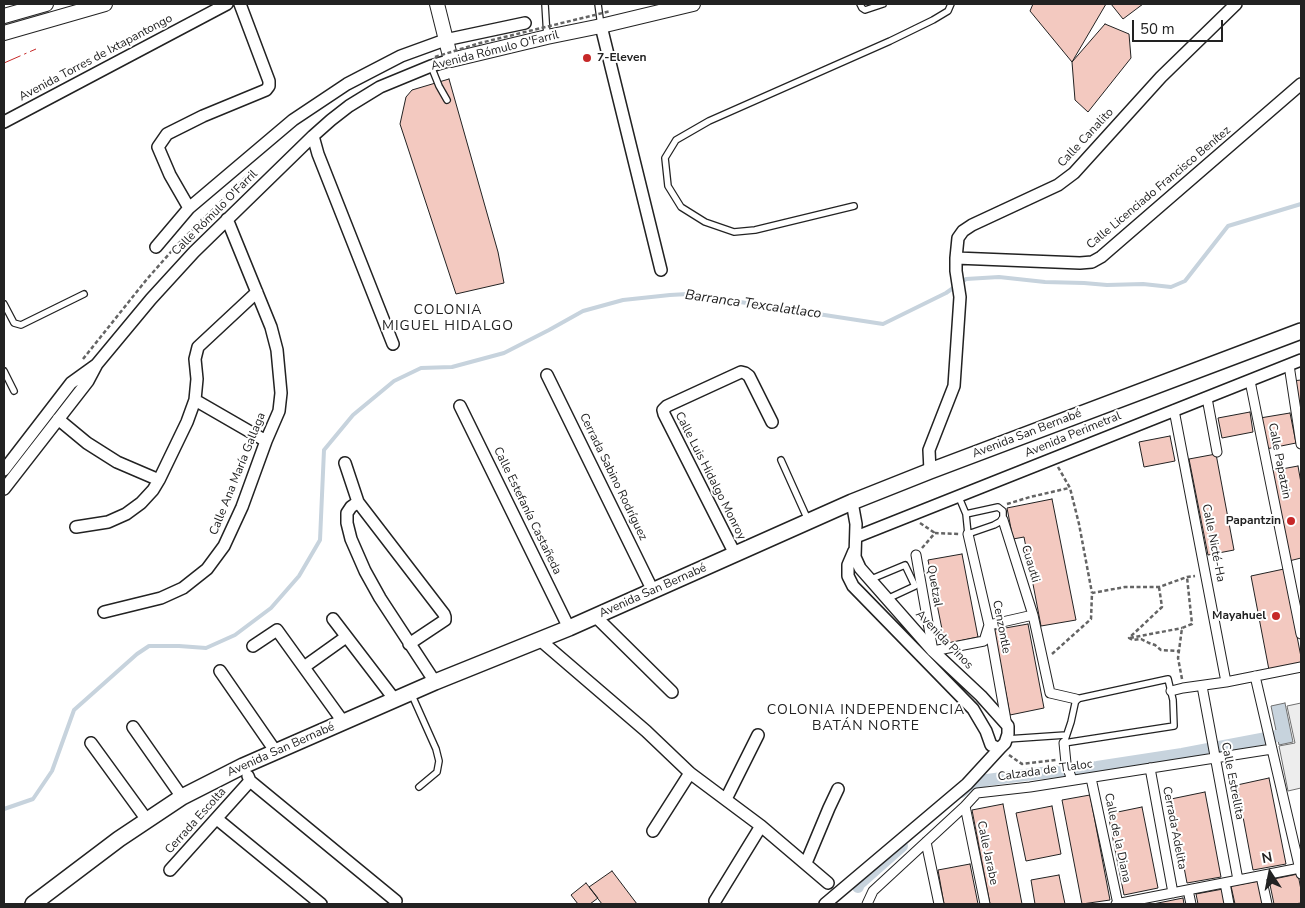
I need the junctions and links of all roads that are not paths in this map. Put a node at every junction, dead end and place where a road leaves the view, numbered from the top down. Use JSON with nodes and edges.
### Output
{"nodes":[{"id":1,"x":46,"y":4,"type":"edge"},
{"id":2,"x":105,"y":4,"type":"edge"},
{"id":3,"x":227,"y":4,"type":"edge"},
{"id":4,"x":240,"y":4,"type":"edge"},
{"id":5,"x":437,"y":4,"type":"edge"},
{"id":6,"x":545,"y":4,"type":"edge"},
{"id":7,"x":598,"y":4,"type":"edge"},
{"id":8,"x":694,"y":4,"type":"edge"},
{"id":9,"x":860,"y":4,"type":"edge"},
{"id":10,"x":883,"y":4,"type":"edge"},
{"id":11,"x":951,"y":4,"type":"edge"},
{"id":12,"x":1236,"y":4,"type":"edge"},
{"id":13,"x":4,"y":16,"type":"edge"},
{"id":14,"x":525,"y":23,"type":"dead end"},
{"id":15,"x":601,"y":26,"type":"junction"},
{"id":16,"x":4,"y":33,"type":"edge"},
{"id":17,"x":547,"y":37,"type":"junction"},
{"id":18,"x":446,"y":40,"type":"junction"},
{"id":19,"x":451,"y":60,"type":"junction"},
{"id":20,"x":433,"y":61,"type":"junction"},
{"id":21,"x":1301,"y":84,"type":"edge"},
{"id":22,"x":447,"y":100,"type":"dead end"},
{"id":23,"x":4,"y":122,"type":"edge"},
{"id":24,"x":313,"y":136,"type":"junction"},
{"id":25,"x":854,"y":206,"type":"dead end"},
{"id":26,"x":189,"y":208,"type":"junction"},
{"id":27,"x":227,"y":220,"type":"junction"},
{"id":28,"x":156,"y":247,"type":"dead end"},
{"id":29,"x":956,"y":258,"type":"junction"},
{"id":30,"x":661,"y":270,"type":"dead end"},
{"id":31,"x":257,"y":292,"type":"junction"},
{"id":32,"x":84,"y":294,"type":"dead end"},
{"id":33,"x":4,"y":304,"type":"edge"},
{"id":34,"x":1301,"y":330,"type":"edge"},
{"id":35,"x":393,"y":344,"type":"dead end"},
{"id":36,"x":1301,"y":360,"type":"edge"},
{"id":37,"x":98,"y":364,"type":"junction"},
{"id":38,"x":1289,"y":365,"type":"junction"},
{"id":39,"x":4,"y":371,"type":"edge"},
{"id":40,"x":547,"y":375,"type":"dead end"},
{"id":41,"x":1250,"y":380,"type":"junction"},
{"id":42,"x":14,"y":391,"type":"dead end"},
{"id":43,"x":1207,"y":398,"type":"junction"},
{"id":44,"x":195,"y":400,"type":"junction"},
{"id":45,"x":460,"y":406,"type":"dead end"},
{"id":46,"x":1174,"y":410,"type":"junction"},
{"id":47,"x":58,"y":419,"type":"junction"},
{"id":48,"x":772,"y":422,"type":"dead end"},
{"id":49,"x":266,"y":441,"type":"junction"},
{"id":50,"x":1301,"y":444,"type":"edge"},
{"id":51,"x":1217,"y":452,"type":"dead end"},
{"id":52,"x":781,"y":460,"type":"dead end"},
{"id":53,"x":345,"y":463,"type":"dead end"},
{"id":54,"x":4,"y":470,"type":"edge"},
{"id":55,"x":930,"y":471,"type":"junction"},
{"id":56,"x":159,"y":480,"type":"junction"},
{"id":57,"x":4,"y":489,"type":"edge"},
{"id":58,"x":958,"y":496,"type":"junction"},
{"id":59,"x":358,"y":502,"type":"junction"},
{"id":60,"x":852,"y":502,"type":"junction"},
{"id":61,"x":966,"y":514,"type":"junction"},
{"id":62,"x":1003,"y":520,"type":"junction"},
{"id":63,"x":809,"y":522,"type":"junction"},
{"id":64,"x":76,"y":528,"type":"dead end"},
{"id":65,"x":968,"y":534,"type":"junction"},
{"id":66,"x":855,"y":542,"type":"junction"},
{"id":67,"x":735,"y":554,"type":"junction"},
{"id":68,"x":916,"y":555,"type":"road end"},
{"id":69,"x":869,"y":580,"type":"junction"},
{"id":70,"x":653,"y":591,"type":"junction"},
{"id":71,"x":887,"y":599,"type":"junction"},
{"id":72,"x":104,"y":612,"type":"dead end"},
{"id":73,"x":1033,"y":615,"type":"junction"},
{"id":74,"x":596,"y":616,"type":"junction"},
{"id":75,"x":332,"y":619,"type":"dead end"},
{"id":76,"x":989,"y":625,"type":"junction"},
{"id":77,"x":569,"y":628,"type":"junction"},
{"id":78,"x":1301,"y":634,"type":"edge"},
{"id":79,"x":346,"y":637,"type":"junction"},
{"id":80,"x":540,"y":640,"type":"junction"},
{"id":81,"x":409,"y":644,"type":"junction"},
{"id":82,"x":253,"y":646,"type":"dead end"},
{"id":83,"x":933,"y":651,"type":"junction"},
{"id":84,"x":304,"y":667,"type":"junction"},
{"id":85,"x":1301,"y":667,"type":"edge"},
{"id":86,"x":220,"y":671,"type":"dead end"},
{"id":87,"x":1255,"y":676,"type":"junction"},
{"id":88,"x":435,"y":682,"type":"junction"},
{"id":89,"x":1226,"y":682,"type":"junction"},
{"id":90,"x":1202,"y":686,"type":"junction"},
{"id":91,"x":1171,"y":691,"type":"junction"},
{"id":92,"x":672,"y":692,"type":"dead end"},
{"id":93,"x":411,"y":693,"type":"junction"},
{"id":94,"x":1076,"y":699,"type":"junction"},
{"id":95,"x":395,"y":700,"type":"junction"},
{"id":96,"x":344,"y":723,"type":"junction"},
{"id":97,"x":1008,"y":726,"type":"junction"},
{"id":98,"x":133,"y":728,"type":"dead end"},
{"id":99,"x":758,"y":734,"type":"dead end"},
{"id":100,"x":1007,"y":739,"type":"junction"},
{"id":101,"x":1065,"y":739,"type":"junction"},
{"id":102,"x":90,"y":743,"type":"dead end"},
{"id":103,"x":999,"y":749,"type":"junction"},
{"id":104,"x":1272,"y":749,"type":"junction"},
{"id":105,"x":276,"y":752,"type":"junction"},
{"id":106,"x":1215,"y":758,"type":"junction"},
{"id":107,"x":243,"y":766,"type":"junction"},
{"id":108,"x":1150,"y":768,"type":"junction"},
{"id":109,"x":690,"y":773,"type":"junction"},
{"id":110,"x":1091,"y":778,"type":"junction"},
{"id":111,"x":1072,"y":779,"type":"junction"},
{"id":112,"x":250,"y":781,"type":"junction"},
{"id":113,"x":419,"y":787,"type":"dead end"},
{"id":114,"x":838,"y":790,"type":"dead end"},
{"id":115,"x":182,"y":797,"type":"junction"},
{"id":116,"x":726,"y":799,"type":"junction"},
{"id":117,"x":965,"y":806,"type":"junction"},
{"id":118,"x":217,"y":818,"type":"junction"},
{"id":119,"x":147,"y":820,"type":"junction"},
{"id":120,"x":761,"y":826,"type":"junction"},
{"id":121,"x":653,"y":830,"type":"dead end"},
{"id":122,"x":926,"y":842,"type":"junction"},
{"id":123,"x":806,"y":863,"type":"junction"},
{"id":124,"x":170,"y":870,"type":"dead end"},
{"id":125,"x":1301,"y":872,"type":"edge"},
{"id":126,"x":1261,"y":876,"type":"junction"},
{"id":127,"x":1238,"y":880,"type":"junction"},
{"id":128,"x":828,"y":883,"type":"dead end"},
{"id":129,"x":1225,"y":883,"type":"junction"},
{"id":130,"x":1188,"y":890,"type":"junction"},
{"id":131,"x":1173,"y":893,"type":"junction"},
{"id":132,"x":396,"y":901,"type":"dead end"},
{"id":133,"x":715,"y":902,"type":"dead end"},
{"id":134,"x":1138,"y":902,"type":"edge"},
{"id":135,"x":33,"y":904,"type":"edge"},
{"id":136,"x":320,"y":904,"type":"edge"},
{"id":137,"x":825,"y":904,"type":"edge"},
{"id":138,"x":867,"y":904,"type":"edge"},
{"id":139,"x":939,"y":904,"type":"edge"},
{"id":140,"x":985,"y":904,"type":"edge"},
{"id":141,"x":1117,"y":904,"type":"edge"},
{"id":142,"x":1191,"y":904,"type":"edge"},
{"id":143,"x":1229,"y":904,"type":"edge"},
{"id":144,"x":1267,"y":904,"type":"edge"}],
"edges":[{"from":1,"to":13,"type":"street"},
{"from":2,"to":16,"type":"street"},
{"from":3,"to":23,"type":"street","name":"Avenida Torres de Ixtapantongo"},
{"from":4,"to":26,"type":"street"},
{"from":5,"to":18,"type":"street"},
{"from":6,"to":17,"type":"lane"},
{"from":7,"to":15,"type":"lane"},
{"from":8,"to":15,"type":"street","name":"Avenida Rómulo O'Farril"},
{"from":9,"to":10,"type":"lane"},
{"from":11,"to":25,"type":"lane"},
{"from":12,"to":29,"type":"street","name":"Calle Canalito"},
{"from":14,"to":18,"type":"street"},
{"from":15,"to":17,"type":"street","name":"Avenida Rómulo O'Farril"},
{"from":15,"to":30,"type":"street"},
{"from":17,"to":19,"type":"street","name":"Avenida Rómulo O'Farril"},
{"from":18,"to":19,"type":"street"},
{"from":18,"to":26,"type":"street"},
{"from":19,"to":20,"type":"street","name":"Avenida Rómulo O'Farril"},
{"from":20,"to":22,"type":"lane"},
{"from":20,"to":24,"type":"street","name":"Avenida Rómulo O'Farril"},
{"from":21,"to":29,"type":"street","name":"Calle Licenciado Francisco Benítez"},
{"from":24,"to":27,"type":"street","name":"Calle Rómulo O'Farril"},
{"from":24,"to":35,"type":"street"},
{"from":26,"to":28,"type":"street"},
{"from":27,"to":31,"type":"street","name":"Calle Ana María Gallaga"},
{"from":27,"to":37,"type":"street","name":"Calle Rómulo O'Farril"},
{"from":29,"to":55,"type":"street","name":"Calle Canalito"},
{"from":31,"to":44,"type":"street"},
{"from":31,"to":49,"type":"street","name":"Calle Ana María Gallaga"},
{"from":32,"to":33,"type":"lane"},
{"from":34,"to":55,"type":"main road","name":"Avenida San Bernabé"},
{"from":36,"to":38,"type":"street","name":"Avenida Perimetral"},
{"from":37,"to":47,"type":"street","name":"Calle Rómulo O'Farril"},
{"from":37,"to":54,"type":"street"},
{"from":38,"to":41,"type":"street","name":"Avenida Perimetral"},
{"from":38,"to":50,"type":"street"},
{"from":39,"to":42,"type":"lane"},
{"from":40,"to":70,"type":"street","name":"Cerrada Sabino Rodríguez"},
{"from":41,"to":43,"type":"street","name":"Avenida Perimetral"},
{"from":41,"to":78,"type":"street","name":"Calle Papatzin"},
{"from":43,"to":46,"type":"street","name":"Avenida Perimetral"},
{"from":43,"to":51,"type":"street"},
{"from":44,"to":49,"type":"street"},
{"from":44,"to":56,"type":"street"},
{"from":45,"to":77,"type":"street","name":"Calle Estefanía Castañeda"},
{"from":46,"to":58,"type":"street","name":"Avenida Perimetral"},
{"from":46,"to":89,"type":"street","name":"Calle Nicté-Ha"},
{"from":47,"to":56,"type":"street"},
{"from":47,"to":57,"type":"street","name":"Calle Rómulo O'Farril"},
{"from":48,"to":67,"type":"street","name":"Calle Luis Hidalgo Monroy"},
{"from":49,"to":72,"type":"street","name":"Calle Ana María Gallaga"},
{"from":52,"to":63,"type":"lane"},
{"from":53,"to":59,"type":"street"},
{"from":55,"to":60,"type":"main road","name":"Avenida San Bernabé"},
{"from":56,"to":64,"type":"street"},
{"from":58,"to":61,"type":"lane"},
{"from":58,"to":66,"type":"street","name":"Avenida Perimetral"},
{"from":59,"to":81,"type":"street"},
{"from":59,"to":81,"type":"street"},
{"from":60,"to":63,"type":"main road","name":"Avenida San Bernabé"},
{"from":60,"to":66,"type":"street","name":"Avenida Pinos"},
{"from":61,"to":62,"type":"lane"},
{"from":61,"to":65,"type":"lane"},
{"from":62,"to":65,"type":"lane"},
{"from":62,"to":73,"type":"street","name":"Cuautli"},
{"from":63,"to":67,"type":"main road","name":"Avenida San Bernabé"},
{"from":65,"to":76,"type":"street","name":"Cenzontle"},
{"from":66,"to":69,"type":"street","name":"Avenida Pinos"},
{"from":66,"to":103,"type":"street","name":"Avenida Pinos"},
{"from":67,"to":70,"type":"main road","name":"Avenida San Bernabé"},
{"from":68,"to":83,"type":"street","name":"Quetzal"},
{"from":69,"to":71,"type":"street","name":"Avenida Pinos"},
{"from":69,"to":71,"type":"lane"},
{"from":70,"to":74,"type":"main road","name":"Avenida San Bernabé"},
{"from":71,"to":83,"type":"street","name":"Avenida Pinos"},
{"from":73,"to":76,"type":"street"},
{"from":73,"to":94,"type":"street","name":"Cuautli"},
{"from":74,"to":77,"type":"main road","name":"Avenida San Bernabé"},
{"from":74,"to":92,"type":"street"},
{"from":75,"to":79,"type":"street"},
{"from":76,"to":83,"type":"street"},
{"from":76,"to":97,"type":"street","name":"Cenzontle"},
{"from":77,"to":80,"type":"main road","name":"Avenida San Bernabé"},
{"from":79,"to":84,"type":"street"},
{"from":79,"to":95,"type":"street"},
{"from":80,"to":88,"type":"main road","name":"Avenida San Bernabé"},
{"from":80,"to":109,"type":"street"},
{"from":81,"to":88,"type":"street"},
{"from":82,"to":84,"type":"street"},
{"from":83,"to":97,"type":"street","name":"Avenida Pinos"},
{"from":84,"to":96,"type":"street"},
{"from":85,"to":87,"type":"street"},
{"from":86,"to":105,"type":"street"},
{"from":87,"to":89,"type":"street"},
{"from":87,"to":104,"type":"street"},
{"from":88,"to":93,"type":"main road","name":"Avenida San Bernabé"},
{"from":89,"to":90,"type":"street"},
{"from":90,"to":91,"type":"street"},
{"from":90,"to":106,"type":"street","name":"Calle Estrellita"},
{"from":91,"to":94,"type":"lane"},
{"from":91,"to":101,"type":"lane"},
{"from":93,"to":95,"type":"main road","name":"Avenida San Bernabé"},
{"from":93,"to":113,"type":"lane"},
{"from":94,"to":101,"type":"lane"},
{"from":95,"to":96,"type":"main road","name":"Avenida San Bernabé"},
{"from":96,"to":105,"type":"main road","name":"Avenida San Bernabé"},
{"from":97,"to":100,"type":"street"},
{"from":98,"to":115,"type":"street"},
{"from":99,"to":116,"type":"street"},
{"from":100,"to":101,"type":"lane"},
{"from":100,"to":103,"type":"street"},
{"from":101,"to":111,"type":"street"},
{"from":102,"to":119,"type":"street"},
{"from":103,"to":137,"type":"street"},
{"from":104,"to":106,"type":"street","name":"Calzada de Tlaloc"},
{"from":104,"to":125,"type":"street"},
{"from":105,"to":107,"type":"main road","name":"Avenida San Bernabé"},
{"from":106,"to":108,"type":"street","name":"Calzada de Tlaloc"},
{"from":106,"to":127,"type":"street","name":"Calle Estrellita"},
{"from":107,"to":112,"type":"street"},
{"from":107,"to":115,"type":"main road","name":"Avenida San Bernabé"},
{"from":108,"to":110,"type":"street","name":"Calzada de Tlaloc"},
{"from":108,"to":131,"type":"street","name":"Cerrada Adelita"},
{"from":109,"to":116,"type":"street"},
{"from":109,"to":121,"type":"street"},
{"from":110,"to":111,"type":"street","name":"Calzada de Tlaloc"},
{"from":110,"to":141,"type":"street","name":"Calle de la Diana"},
{"from":111,"to":117,"type":"street","name":"Calzada de Tlaloc"},
{"from":112,"to":118,"type":"street","name":"Cerrada Escolta"},
{"from":112,"to":132,"type":"street"},
{"from":114,"to":123,"type":"street"},
{"from":115,"to":119,"type":"main road","name":"Avenida San Bernabé"},
{"from":116,"to":120,"type":"street"},
{"from":117,"to":122,"type":"street","name":"Calzada de Tlaloc"},
{"from":117,"to":140,"type":"street","name":"Calle Jarabe"},
{"from":118,"to":124,"type":"street","name":"Cerrada Escolta"},
{"from":118,"to":136,"type":"street"},
{"from":119,"to":135,"type":"main road","name":"Avenida San Bernabé"},
{"from":120,"to":123,"type":"street"},
{"from":120,"to":133,"type":"street"},
{"from":122,"to":138,"type":"street","name":"Calzada de Tlaloc"},
{"from":122,"to":139,"type":"street"},
{"from":123,"to":128,"type":"street"},
{"from":125,"to":126,"type":"street"},
{"from":126,"to":127,"type":"street"},
{"from":126,"to":144,"type":"street"},
{"from":127,"to":129,"type":"street"},
{"from":129,"to":130,"type":"street"},
{"from":129,"to":143,"type":"street"},
{"from":130,"to":131,"type":"street"},
{"from":130,"to":142,"type":"street"},
{"from":131,"to":134,"type":"street"},
{"from":134,"to":141,"type":"street"}]}
